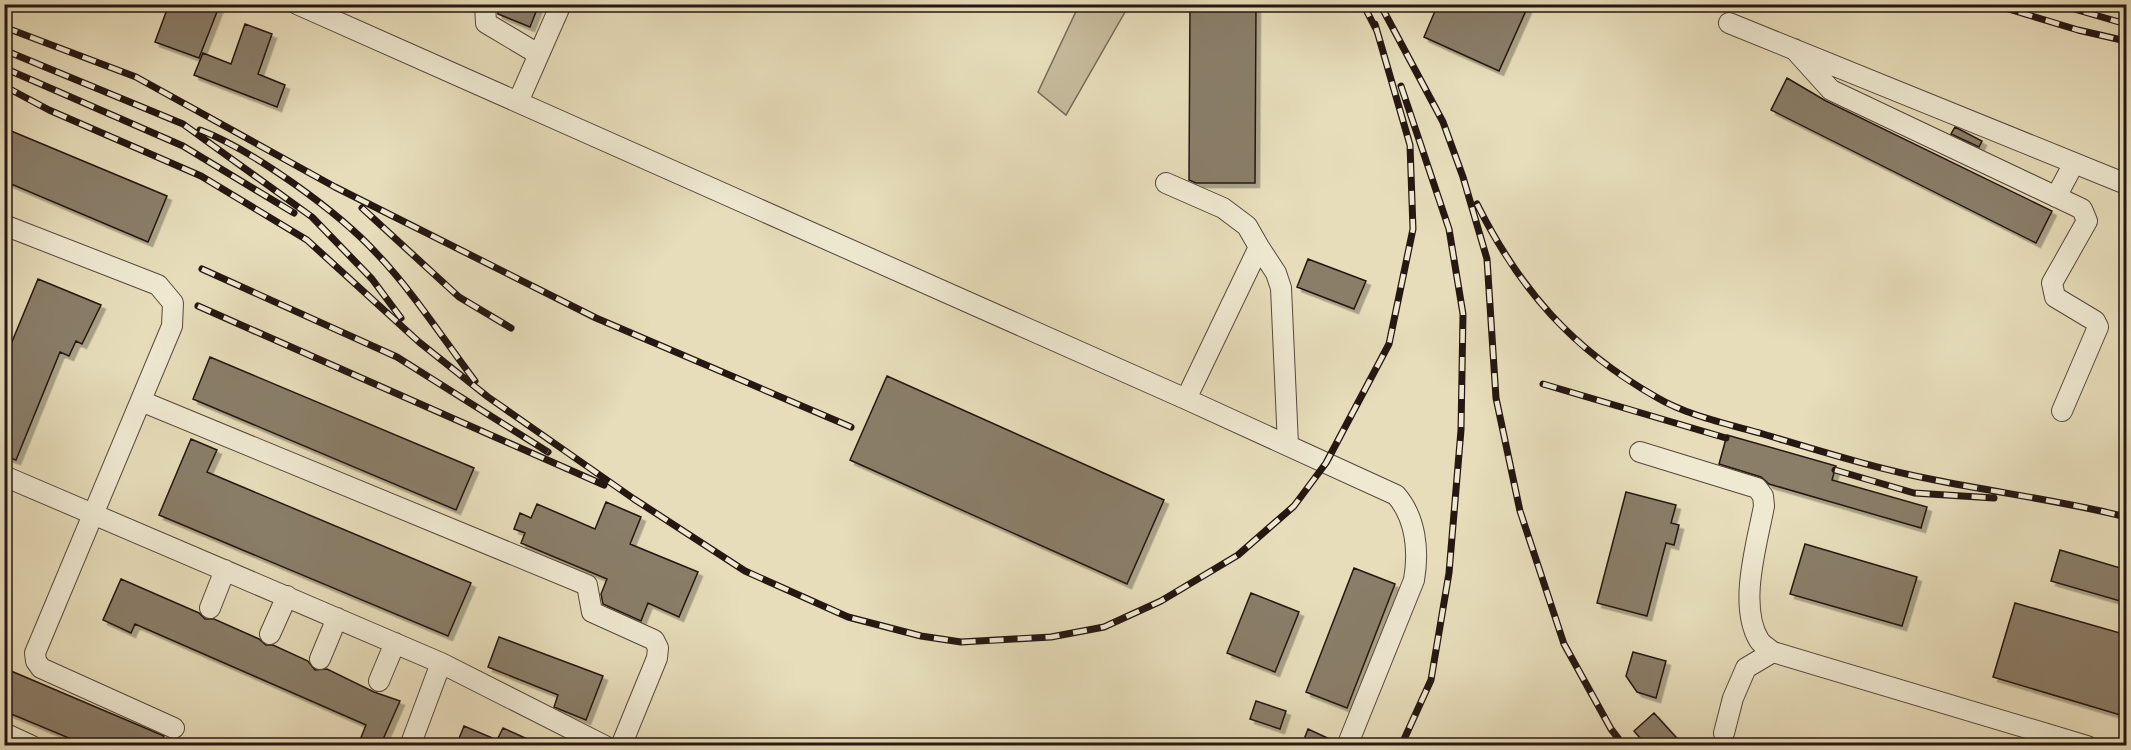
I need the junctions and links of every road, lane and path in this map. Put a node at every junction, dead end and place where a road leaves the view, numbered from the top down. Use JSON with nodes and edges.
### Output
{"nodes":[{"id":1,"x":297,"y":4,"type":"edge"},
{"id":2,"x":485,"y":4,"type":"edge"},
{"id":3,"x":561,"y":4,"type":"edge"},
{"id":4,"x":1729,"y":23,"type":"dead end"},
{"id":5,"x":1794,"y":49,"type":"junction"},
{"id":6,"x":538,"y":54,"type":"junction"},
{"id":7,"x":518,"y":102,"type":"junction"},
{"id":8,"x":2074,"y":163,"type":"junction"},
{"id":9,"x":1166,"y":183,"type":"dead end"},
{"id":10,"x":2127,"y":184,"type":"edge"},
{"id":11,"x":2056,"y":197,"type":"junction"},
{"id":12,"x":4,"y":225,"type":"edge"},
{"id":13,"x":1259,"y":247,"type":"junction"},
{"id":14,"x":1186,"y":399,"type":"junction"},
{"id":15,"x":141,"y":401,"type":"junction"},
{"id":16,"x":2062,"y":411,"type":"dead end"},
{"id":17,"x":1288,"y":445,"type":"junction"},
{"id":18,"x":1640,"y":453,"type":"dead end"},
{"id":19,"x":4,"y":476,"type":"edge"},
{"id":20,"x":94,"y":513,"type":"junction"},
{"id":21,"x":225,"y":570,"type":"junction"},
{"id":22,"x":287,"y":597,"type":"junction"},
{"id":23,"x":210,"y":608,"type":"dead end"},
{"id":24,"x":337,"y":618,"type":"junction"},
{"id":25,"x":270,"y":634,"type":"dead end"},
{"id":26,"x":395,"y":643,"type":"junction"},
{"id":27,"x":1773,"y":652,"type":"junction"},
{"id":28,"x":320,"y":658,"type":"dead end"},
{"id":29,"x":441,"y":663,"type":"junction"},
{"id":30,"x":379,"y":681,"type":"dead end"},
{"id":31,"x":174,"y":728,"type":"dead end"},
{"id":32,"x":4,"y":733,"type":"edge"},
{"id":33,"x":1724,"y":733,"type":"dead end"},
{"id":34,"x":32,"y":746,"type":"edge"},
{"id":35,"x":410,"y":746,"type":"edge"},
{"id":36,"x":605,"y":746,"type":"edge"},
{"id":37,"x":621,"y":746,"type":"edge"},
{"id":38,"x":1347,"y":746,"type":"edge"},
{"id":39,"x":2087,"y":746,"type":"edge"}],
"edges":[{"from":1,"to":7,"type":"lane"},
{"from":2,"to":6,"type":"lane"},
{"from":3,"to":6,"type":"lane"},
{"from":4,"to":5,"type":"lane"},
{"from":5,"to":8,"type":"lane"},
{"from":5,"to":11,"type":"lane"},
{"from":6,"to":7,"type":"lane"},
{"from":7,"to":14,"type":"lane"},
{"from":8,"to":10,"type":"lane"},
{"from":8,"to":11,"type":"lane"},
{"from":9,"to":13,"type":"lane"},
{"from":11,"to":16,"type":"lane"},
{"from":12,"to":15,"type":"lane"},
{"from":13,"to":14,"type":"lane"},
{"from":13,"to":17,"type":"lane"},
{"from":14,"to":17,"type":"lane"},
{"from":15,"to":20,"type":"lane"},
{"from":15,"to":37,"type":"lane"},
{"from":17,"to":38,"type":"lane"},
{"from":18,"to":27,"type":"lane"},
{"from":19,"to":20,"type":"lane"},
{"from":20,"to":21,"type":"lane"},
{"from":20,"to":31,"type":"lane"},
{"from":21,"to":22,"type":"lane"},
{"from":21,"to":23,"type":"lane"},
{"from":22,"to":24,"type":"lane"},
{"from":22,"to":25,"type":"lane"},
{"from":24,"to":26,"type":"lane"},
{"from":24,"to":28,"type":"lane"},
{"from":26,"to":29,"type":"lane"},
{"from":26,"to":30,"type":"lane"},
{"from":27,"to":33,"type":"lane"},
{"from":27,"to":39,"type":"lane"},
{"from":29,"to":35,"type":"lane"},
{"from":29,"to":36,"type":"lane"},
{"from":32,"to":34,"type":"lane"}]}
